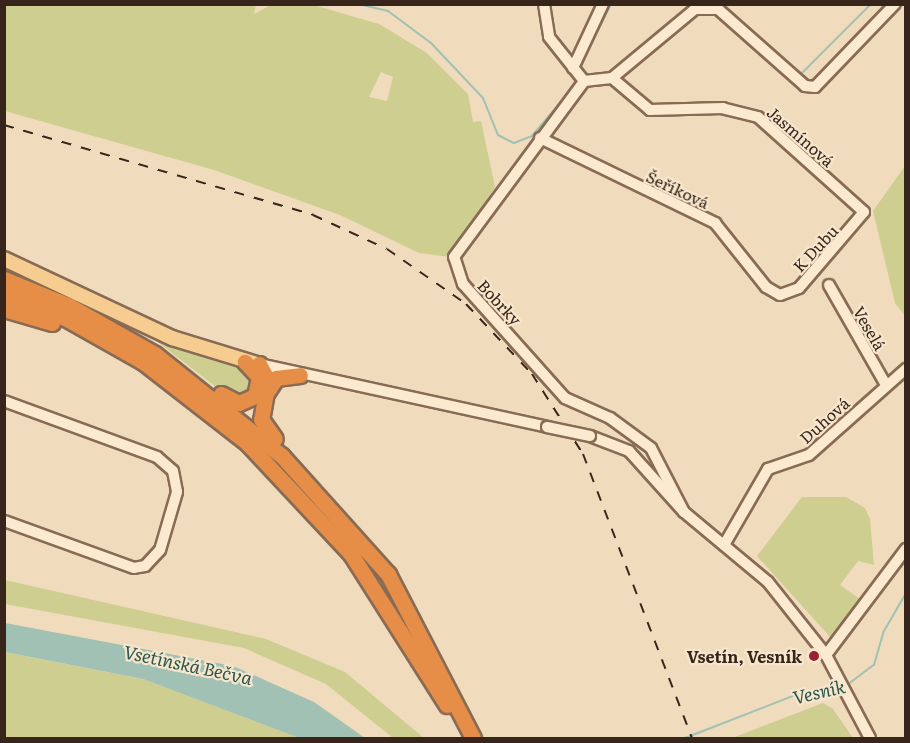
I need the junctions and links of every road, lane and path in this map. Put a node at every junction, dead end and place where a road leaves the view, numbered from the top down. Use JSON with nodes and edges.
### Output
{"nodes":[{"id":1,"x":544,"y":4,"type":"edge"},
{"id":2,"x":603,"y":4,"type":"edge"},
{"id":3,"x":895,"y":4,"type":"edge"},
{"id":4,"x":573,"y":68,"type":"junction"},
{"id":5,"x":612,"y":78,"type":"junction"},
{"id":6,"x":584,"y":81,"type":"junction"},
{"id":7,"x":540,"y":138,"type":"junction"},
{"id":8,"x":864,"y":212,"type":"joint"},
{"id":9,"x":4,"y":260,"type":"edge"},
{"id":10,"x":4,"y":279,"type":"edge"},
{"id":11,"x":829,"y":285,"type":"dead end"},
{"id":12,"x":4,"y":293,"type":"edge"},
{"id":13,"x":780,"y":296,"type":"joint"},
{"id":14,"x":4,"y":309,"type":"edge"},
{"id":15,"x":155,"y":354,"type":"junction"},
{"id":16,"x":261,"y":369,"type":"junction"},
{"id":17,"x":906,"y":369,"type":"edge"},
{"id":18,"x":300,"y":375,"type":"junction"},
{"id":19,"x":886,"y":385,"type":"junction"},
{"id":20,"x":178,"y":386,"type":"junction"},
{"id":21,"x":266,"y":395,"type":"junction"},
{"id":22,"x":4,"y":401,"type":"edge"},
{"id":23,"x":684,"y":512,"type":"junction"},
{"id":24,"x":4,"y":521,"type":"edge"},
{"id":25,"x":352,"y":530,"type":"junction"},
{"id":26,"x":724,"y":545,"type":"junction"},
{"id":27,"x":906,"y":549,"type":"edge"},
{"id":28,"x":826,"y":655,"type":"junction"},
{"id":29,"x":466,"y":738,"type":"edge"},
{"id":30,"x":473,"y":738,"type":"edge"},
{"id":31,"x":870,"y":738,"type":"edge"}],
"edges":[{"from":1,"to":4,"type":"street"},
{"from":2,"to":4,"type":"street"},
{"from":3,"to":5,"type":"street"},
{"from":4,"to":6,"type":"street"},
{"from":5,"to":6,"type":"street"},
{"from":5,"to":8,"type":"street","name":"Jasmínová"},
{"from":6,"to":7,"type":"street","name":"Bobrky"},
{"from":7,"to":13,"type":"street","name":"Šeříková"},
{"from":7,"to":23,"type":"street","name":"Bobrky"},
{"from":8,"to":13,"type":"street","name":"K Dubu"},
{"from":9,"to":16,"type":"main road"},
{"from":10,"to":15,"type":"highway"},
{"from":11,"to":19,"type":"street","name":"Veselá"},
{"from":12,"to":20,"type":"highway"},
{"from":14,"to":20,"type":"highway"},
{"from":15,"to":16,"type":"highway"},
{"from":15,"to":25,"type":"highway"},
{"from":16,"to":18,"type":"street","name":"Bobrky"},
{"from":16,"to":21,"type":"highway"},
{"from":17,"to":19,"type":"street","name":"Duhová"},
{"from":18,"to":21,"type":"highway"},
{"from":18,"to":23,"type":"street","name":"Bobrky","bridge":true},
{"from":19,"to":26,"type":"street","name":"Duhová"},
{"from":20,"to":29,"type":"highway"},
{"from":21,"to":25,"type":"highway"},
{"from":22,"to":24,"type":"street"},
{"from":23,"to":26,"type":"street","name":"Bobrky"},
{"from":25,"to":30,"type":"highway"},
{"from":26,"to":28,"type":"street","name":"Bobrky"},
{"from":27,"to":28,"type":"street"},
{"from":28,"to":31,"type":"street","name":"Bobrky"}]}
